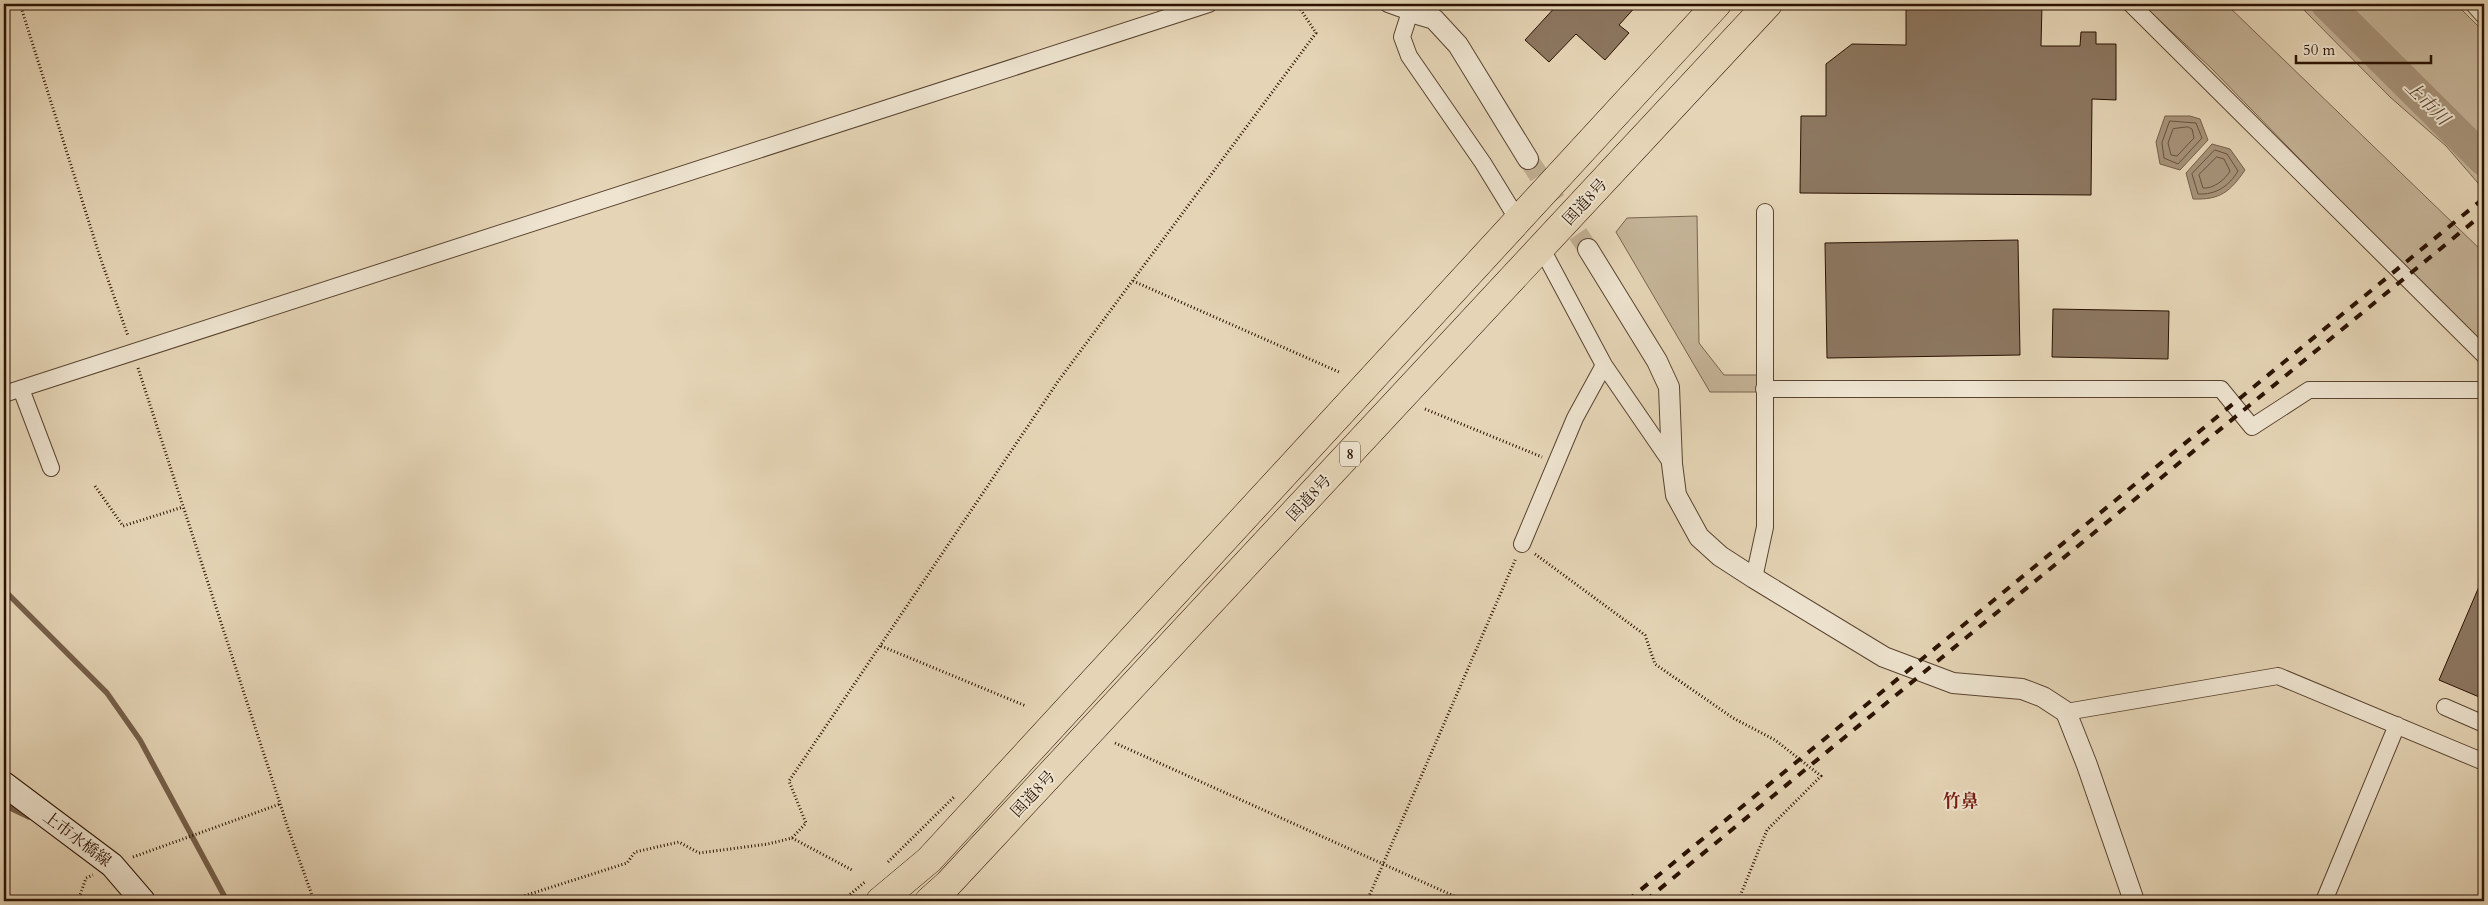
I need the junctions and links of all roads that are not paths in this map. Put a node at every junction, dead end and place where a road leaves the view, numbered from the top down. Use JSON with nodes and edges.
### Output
{"nodes":[{"id":1,"x":1209,"y":4,"type":"edge"},
{"id":2,"x":1388,"y":4,"type":"edge"},
{"id":3,"x":1717,"y":4,"type":"edge"},
{"id":4,"x":1768,"y":4,"type":"edge"},
{"id":5,"x":2131,"y":4,"type":"edge"},
{"id":6,"x":2476,"y":4,"type":"edge"},
{"id":7,"x":1410,"y":12,"type":"junction"},
{"id":8,"x":2484,"y":13,"type":"edge"},
{"id":9,"x":1528,"y":159,"type":"tunnel mouth"},
{"id":10,"x":1765,"y":212,"type":"dead end"},
{"id":11,"x":1518,"y":220,"type":"junction"},
{"id":12,"x":1542,"y":249,"type":"junction"},
{"id":13,"x":1588,"y":250,"type":"tunnel mouth"},
{"id":14,"x":2484,"y":355,"type":"edge"},
{"id":15,"x":1604,"y":365,"type":"junction"},
{"id":16,"x":22,"y":389,"type":"junction"},
{"id":17,"x":1764,"y":389,"type":"junction"},
{"id":18,"x":2482,"y":390,"type":"dead end"},
{"id":19,"x":4,"y":394,"type":"edge"},
{"id":20,"x":1672,"y":464,"type":"junction"},
{"id":21,"x":51,"y":468,"type":"dead end"},
{"id":22,"x":1522,"y":544,"type":"road end"},
{"id":23,"x":1754,"y":578,"type":"junction"},
{"id":24,"x":2445,"y":707,"type":"dead end"},
{"id":25,"x":2066,"y":712,"type":"junction"},
{"id":26,"x":2484,"y":724,"type":"edge"},
{"id":27,"x":2397,"y":725,"type":"junction"},
{"id":28,"x":2484,"y":762,"type":"edge"},
{"id":29,"x":4,"y":784,"type":"edge"},
{"id":30,"x":144,"y":901,"type":"edge"},
{"id":31,"x":880,"y":901,"type":"edge"},
{"id":32,"x":929,"y":901,"type":"edge"},
{"id":33,"x":2134,"y":901,"type":"edge"},
{"id":34,"x":2324,"y":901,"type":"edge"}],
"edges":[{"from":1,"to":16,"type":"street"},
{"from":2,"to":7,"type":"street"},
{"from":3,"to":11,"type":"highway","name":"国道8号","number":"8"},
{"from":4,"to":12,"type":"highway","name":"国道8号","number":"8"},
{"from":5,"to":14,"type":"street"},
{"from":6,"to":8,"type":"street"},
{"from":7,"to":9,"type":"street"},
{"from":7,"to":11,"type":"street"},
{"from":10,"to":17,"type":"street"},
{"from":11,"to":31,"type":"highway","name":"国道8号","number":"8"},
{"from":12,"to":15,"type":"street"},
{"from":12,"to":32,"type":"highway","name":"国道8号","number":"8"},
{"from":13,"to":20,"type":"street"},
{"from":15,"to":20,"type":"street"},
{"from":15,"to":22,"type":"street"},
{"from":16,"to":19,"type":"street"},
{"from":16,"to":21,"type":"street"},
{"from":17,"to":18,"type":"street"},
{"from":17,"to":23,"type":"street"},
{"from":20,"to":23,"type":"street"},
{"from":23,"to":25,"type":"street"},
{"from":24,"to":26,"type":"street"},
{"from":25,"to":27,"type":"street"},
{"from":25,"to":33,"type":"street"},
{"from":27,"to":28,"type":"street"},
{"from":27,"to":34,"type":"street"},
{"from":29,"to":30,"type":"main road","name":"上市水橋線"}]}
